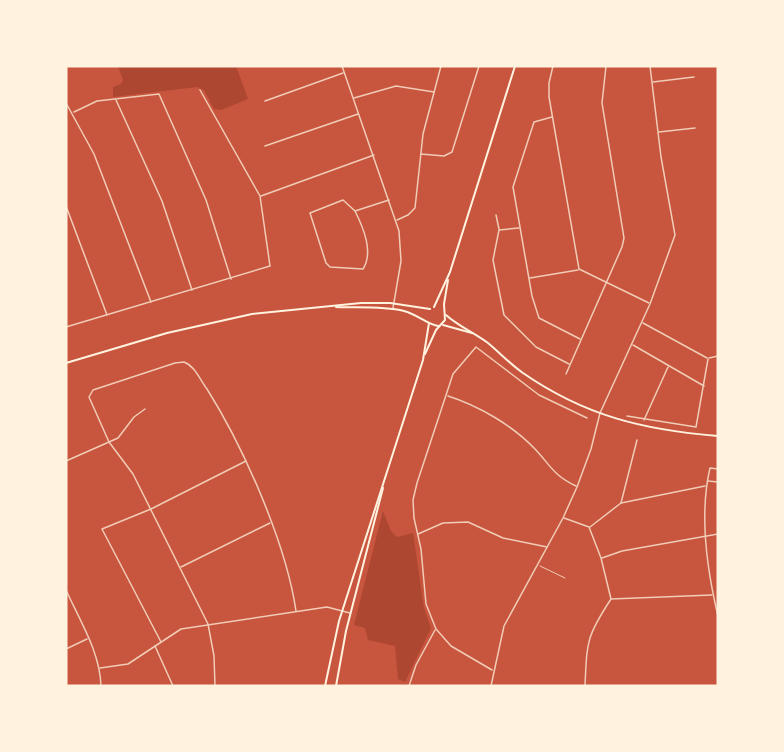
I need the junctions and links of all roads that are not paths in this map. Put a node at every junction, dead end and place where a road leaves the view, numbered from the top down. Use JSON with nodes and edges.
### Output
{"nodes":[{"id":1,"x":342,"y":66,"type":"edge"},
{"id":2,"x":441,"y":66,"type":"edge"},
{"id":3,"x":479,"y":66,"type":"edge"},
{"id":4,"x":514,"y":66,"type":"edge"},
{"id":5,"x":553,"y":66,"type":"edge"},
{"id":6,"x":606,"y":66,"type":"edge"},
{"id":7,"x":642,"y":66,"type":"edge"},
{"id":8,"x":650,"y":66,"type":"edge"},
{"id":9,"x":344,"y":73,"type":"junction"},
{"id":10,"x":694,"y":77,"type":"dead end"},
{"id":11,"x":652,"y":82,"type":"junction"},
{"id":12,"x":200,"y":90,"type":"dead end"},
{"id":13,"x":434,"y":92,"type":"junction"},
{"id":14,"x":354,"y":98,"type":"junction"},
{"id":15,"x":116,"y":99,"type":"junction"},
{"id":16,"x":265,"y":102,"type":"dead end"},
{"id":17,"x":66,"y":103,"type":"edge"},
{"id":18,"x":74,"y":112,"type":"junction"},
{"id":19,"x":358,"y":113,"type":"junction"},
{"id":20,"x":553,"y":117,"type":"junction"},
{"id":21,"x":695,"y":128,"type":"dead end"},
{"id":22,"x":658,"y":132,"type":"junction"},
{"id":23,"x":265,"y":146,"type":"dead end"},
{"id":24,"x":420,"y":154,"type":"junction"},
{"id":25,"x":374,"y":155,"type":"junction"},
{"id":26,"x":260,"y":196,"type":"junction"},
{"id":27,"x":390,"y":200,"type":"junction"},
{"id":28,"x":66,"y":206,"type":"edge"},
{"id":29,"x":355,"y":211,"type":"junction"},
{"id":30,"x":496,"y":215,"type":"dead end"},
{"id":31,"x":397,"y":220,"type":"junction"},
{"id":32,"x":519,"y":228,"type":"junction"},
{"id":33,"x":499,"y":230,"type":"junction"},
{"id":34,"x":579,"y":269,"type":"junction"},
{"id":35,"x":450,"y":272,"type":"junction"},
{"id":36,"x":529,"y":278,"type":"junction"},
{"id":37,"x":231,"y":280,"type":"junction"},
{"id":38,"x":606,"y":284,"type":"junction"},
{"id":39,"x":192,"y":291,"type":"junction"},
{"id":40,"x":152,"y":303,"type":"junction"},
{"id":41,"x":394,"y":303,"type":"junction"},
{"id":42,"x":650,"y":304,"type":"junction"},
{"id":43,"x":327,"y":306,"type":"junction"},
{"id":44,"x":434,"y":307,"type":"junction"},
{"id":45,"x":393,"y":309,"type":"junction"},
{"id":46,"x":430,"y":309,"type":"junction"},
{"id":47,"x":444,"y":310,"type":"junction"},
{"id":48,"x":108,"y":315,"type":"junction"},
{"id":49,"x":446,"y":315,"type":"junction"},
{"id":50,"x":429,"y":322,"type":"junction"},
{"id":51,"x":642,"y":322,"type":"junction"},
{"id":52,"x":440,"y":325,"type":"junction"},
{"id":53,"x":66,"y":327,"type":"edge"},
{"id":54,"x":477,"y":336,"type":"junction"},
{"id":55,"x":581,"y":340,"type":"junction"},
{"id":56,"x":632,"y":345,"type":"junction"},
{"id":57,"x":718,"y":356,"type":"edge"},
{"id":58,"x":708,"y":358,"type":"junction"},
{"id":59,"x":423,"y":360,"type":"junction"},
{"id":60,"x":66,"y":363,"type":"edge"},
{"id":61,"x":570,"y":364,"type":"junction"},
{"id":62,"x":669,"y":366,"type":"junction"},
{"id":63,"x":566,"y":375,"type":"dead end"},
{"id":64,"x":704,"y":386,"type":"junction"},
{"id":65,"x":448,"y":396,"type":"junction"},
{"id":66,"x":560,"y":396,"type":"junction"},
{"id":67,"x":556,"y":404,"type":"junction"},
{"id":68,"x":146,"y":409,"type":"dead end"},
{"id":69,"x":600,"y":413,"type":"junction"},
{"id":70,"x":627,"y":416,"type":"dead end"},
{"id":71,"x":587,"y":418,"type":"dead end"},
{"id":72,"x":644,"y":421,"type":"junction"},
{"id":73,"x":718,"y":436,"type":"edge"},
{"id":74,"x":637,"y":440,"type":"dead end"},
{"id":75,"x":110,"y":442,"type":"junction"},
{"id":76,"x":246,"y":460,"type":"junction"},
{"id":77,"x":66,"y":461,"type":"edge"},
{"id":78,"x":718,"y":469,"type":"edge"},
{"id":79,"x":388,"y":470,"type":"junction"},
{"id":80,"x":707,"y":481,"type":"junction"},
{"id":81,"x":718,"y":482,"type":"edge"},
{"id":82,"x":706,"y":486,"type":"junction"},
{"id":83,"x":577,"y":487,"type":"junction"},
{"id":84,"x":621,"y":503,"type":"junction"},
{"id":85,"x":151,"y":509,"type":"junction"},
{"id":86,"x":563,"y":518,"type":"junction"},
{"id":87,"x":270,"y":523,"type":"junction"},
{"id":88,"x":590,"y":527,"type":"junction"},
{"id":89,"x":418,"y":534,"type":"junction"},
{"id":90,"x":718,"y":534,"type":"edge"},
{"id":91,"x":706,"y":536,"type":"junction"},
{"id":92,"x":547,"y":548,"type":"junction"},
{"id":93,"x":601,"y":558,"type":"junction"},
{"id":94,"x":538,"y":565,"type":"junction"},
{"id":95,"x":180,"y":567,"type":"junction"},
{"id":96,"x":565,"y":578,"type":"dead end"},
{"id":97,"x":66,"y":590,"type":"edge"},
{"id":98,"x":713,"y":595,"type":"junction"},
{"id":99,"x":610,"y":599,"type":"junction"},
{"id":100,"x":296,"y":611,"type":"junction"},
{"id":101,"x":343,"y":611,"type":"junction"},
{"id":102,"x":351,"y":613,"type":"junction"},
{"id":103,"x":718,"y":616,"type":"edge"},
{"id":104,"x":208,"y":624,"type":"junction"},
{"id":105,"x":436,"y":629,"type":"junction"},
{"id":106,"x":88,"y":639,"type":"junction"},
{"id":107,"x":161,"y":642,"type":"junction"},
{"id":108,"x":155,"y":645,"type":"junction"},
{"id":109,"x":66,"y":649,"type":"edge"},
{"id":110,"x":100,"y":668,"type":"junction"},
{"id":111,"x":493,"y":671,"type":"junction"},
{"id":112,"x":100,"y":686,"type":"edge"},
{"id":113,"x":173,"y":686,"type":"edge"},
{"id":114,"x":215,"y":686,"type":"edge"},
{"id":115,"x":325,"y":686,"type":"edge"},
{"id":116,"x":336,"y":686,"type":"edge"},
{"id":117,"x":409,"y":686,"type":"edge"},
{"id":118,"x":491,"y":686,"type":"edge"},
{"id":119,"x":585,"y":686,"type":"edge"}],
"edges":[{"from":1,"to":9,"type":"street"},
{"from":2,"to":13,"type":"street"},
{"from":3,"to":24,"type":"street"},
{"from":4,"to":35,"type":"main road"},
{"from":5,"to":20,"type":"street"},
{"from":6,"to":38,"type":"street"},
{"from":7,"to":8,"type":"street"},
{"from":8,"to":11,"type":"street"},
{"from":9,"to":14,"type":"street"},
{"from":9,"to":16,"type":"street"},
{"from":10,"to":11,"type":"street"},
{"from":11,"to":22,"type":"street"},
{"from":12,"to":26,"type":"street"},
{"from":13,"to":14,"type":"street"},
{"from":13,"to":24,"type":"street"},
{"from":14,"to":19,"type":"street"},
{"from":15,"to":18,"type":"street"},
{"from":15,"to":37,"type":"street"},
{"from":15,"to":39,"type":"street"},
{"from":17,"to":18,"type":"street"},
{"from":18,"to":40,"type":"street"},
{"from":19,"to":23,"type":"street"},
{"from":19,"to":25,"type":"street"},
{"from":20,"to":32,"type":"street"},
{"from":20,"to":34,"type":"street"},
{"from":21,"to":22,"type":"street"},
{"from":22,"to":42,"type":"street"},
{"from":24,"to":31,"type":"street"},
{"from":25,"to":26,"type":"street"},
{"from":25,"to":27,"type":"street"},
{"from":26,"to":37,"type":"street"},
{"from":27,"to":29,"type":"street"},
{"from":27,"to":31,"type":"street"},
{"from":28,"to":48,"type":"street"},
{"from":29,"to":29,"type":"street"},
{"from":30,"to":33,"type":"street"},
{"from":31,"to":41,"type":"street"},
{"from":32,"to":33,"type":"street"},
{"from":32,"to":36,"type":"street"},
{"from":33,"to":61,"type":"street"},
{"from":34,"to":36,"type":"street"},
{"from":34,"to":38,"type":"street"},
{"from":35,"to":44,"type":"main road"},
{"from":35,"to":47,"type":"main road"},
{"from":36,"to":55,"type":"street"},
{"from":37,"to":39,"type":"street"},
{"from":38,"to":42,"type":"street"},
{"from":38,"to":55,"type":"street"},
{"from":39,"to":40,"type":"street"},
{"from":40,"to":48,"type":"street"},
{"from":41,"to":43,"type":"main road"},
{"from":41,"to":45,"type":"street"},
{"from":41,"to":46,"type":"main road"},
{"from":42,"to":51,"type":"street"},
{"from":43,"to":45,"type":"main road"},
{"from":43,"to":60,"type":"main road"},
{"from":44,"to":46,"type":"main road"},
{"from":44,"to":47,"type":"main road"},
{"from":45,"to":50,"type":"main road"},
{"from":46,"to":50,"type":"main road"},
{"from":47,"to":49,"type":"main road"},
{"from":48,"to":53,"type":"street"},
{"from":49,"to":52,"type":"main road"},
{"from":49,"to":54,"type":"main road"},
{"from":50,"to":52,"type":"main road"},
{"from":50,"to":59,"type":"main road"},
{"from":51,"to":56,"type":"street"},
{"from":51,"to":58,"type":"street"},
{"from":52,"to":54,"type":"main road"},
{"from":52,"to":59,"type":"main road"},
{"from":54,"to":66,"type":"main road"},
{"from":55,"to":61,"type":"street"},
{"from":56,"to":62,"type":"street"},
{"from":56,"to":69,"type":"street"},
{"from":57,"to":58,"type":"street"},
{"from":58,"to":64,"type":"street"},
{"from":59,"to":79,"type":"main road"},
{"from":61,"to":63,"type":"street"},
{"from":62,"to":64,"type":"street"},
{"from":62,"to":72,"type":"street"},
{"from":64,"to":72,"type":"street"},
{"from":65,"to":67,"type":"street"},
{"from":65,"to":83,"type":"street"},
{"from":65,"to":89,"type":"street"},
{"from":66,"to":67,"type":"street"},
{"from":66,"to":69,"type":"main road"},
{"from":67,"to":71,"type":"street"},
{"from":68,"to":75,"type":"street"},
{"from":69,"to":73,"type":"main road"},
{"from":69,"to":83,"type":"street"},
{"from":70,"to":72,"type":"street"},
{"from":74,"to":84,"type":"street"},
{"from":75,"to":76,"type":"street"},
{"from":75,"to":77,"type":"street"},
{"from":75,"to":85,"type":"street"},
{"from":76,"to":85,"type":"street"},
{"from":76,"to":87,"type":"street"},
{"from":78,"to":80,"type":"street"},
{"from":79,"to":101,"type":"main road"},
{"from":79,"to":102,"type":"main road"},
{"from":80,"to":81,"type":"street"},
{"from":80,"to":82,"type":"street"},
{"from":82,"to":84,"type":"street"},
{"from":82,"to":91,"type":"street"},
{"from":83,"to":86,"type":"street"},
{"from":84,"to":88,"type":"street"},
{"from":85,"to":95,"type":"street"},
{"from":85,"to":107,"type":"street"},
{"from":86,"to":88,"type":"street"},
{"from":86,"to":92,"type":"street"},
{"from":87,"to":95,"type":"street"},
{"from":87,"to":100,"type":"street"},
{"from":88,"to":93,"type":"street"},
{"from":89,"to":92,"type":"street"},
{"from":89,"to":105,"type":"street"},
{"from":90,"to":91,"type":"street"},
{"from":91,"to":93,"type":"street"},
{"from":91,"to":98,"type":"street"},
{"from":92,"to":94,"type":"street"},
{"from":93,"to":99,"type":"street"},
{"from":94,"to":96,"type":"lane"},
{"from":94,"to":111,"type":"street"},
{"from":95,"to":104,"type":"street"},
{"from":97,"to":106,"type":"street"},
{"from":98,"to":99,"type":"street"},
{"from":98,"to":103,"type":"street"},
{"from":99,"to":119,"type":"street"},
{"from":100,"to":101,"type":"street"},
{"from":100,"to":104,"type":"street"},
{"from":101,"to":102,"type":"street"},
{"from":101,"to":115,"type":"main road"},
{"from":102,"to":116,"type":"main road"},
{"from":104,"to":107,"type":"street"},
{"from":104,"to":114,"type":"street"},
{"from":105,"to":111,"type":"street"},
{"from":105,"to":117,"type":"street"},
{"from":106,"to":109,"type":"street"},
{"from":106,"to":110,"type":"street"},
{"from":107,"to":108,"type":"street"},
{"from":108,"to":110,"type":"street"},
{"from":108,"to":113,"type":"street"},
{"from":110,"to":112,"type":"street"},
{"from":111,"to":118,"type":"street"}]}
